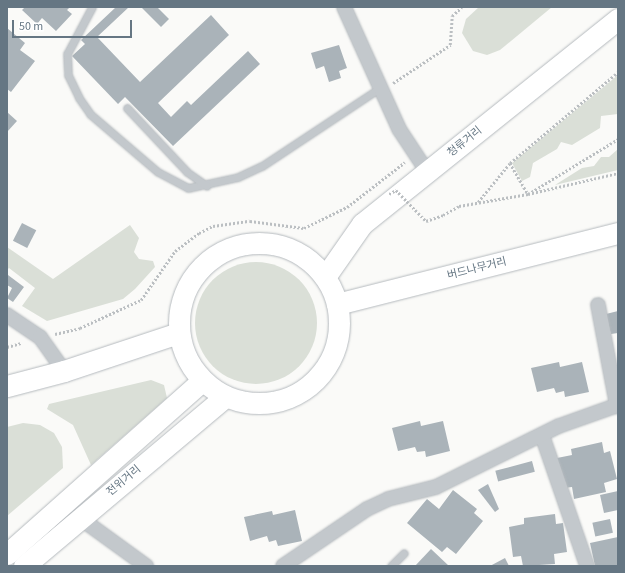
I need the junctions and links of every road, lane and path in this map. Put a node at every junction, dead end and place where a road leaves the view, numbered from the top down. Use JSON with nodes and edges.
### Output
{"nodes":[{"id":1,"x":92,"y":7,"type":"edge"},
{"id":2,"x":344,"y":7,"type":"edge"},
{"id":3,"x":462,"y":7,"type":"edge"},
{"id":4,"x":618,"y":19,"type":"edge"},
{"id":5,"x":618,"y":72,"type":"edge"},
{"id":6,"x":380,"y":88,"type":"junction"},
{"id":7,"x":127,"y":108,"type":"dead end"},
{"id":8,"x":618,"y":139,"type":"edge"},
{"id":9,"x":414,"y":156,"type":"junction"},
{"id":10,"x":510,"y":163,"type":"junction"},
{"id":11,"x":428,"y":173,"type":"junction"},
{"id":12,"x":618,"y":173,"type":"edge"},
{"id":13,"x":207,"y":186,"type":"junction"},
{"id":14,"x":389,"y":194,"type":"dead end"},
{"id":15,"x":528,"y":194,"type":"junction"},
{"id":16,"x":478,"y":202,"type":"junction"},
{"id":17,"x":618,"y":233,"type":"edge"},
{"id":18,"x":325,"y":277,"type":"junction"},
{"id":19,"x":337,"y":304,"type":"junction"},
{"id":20,"x":598,"y":306,"type":"dead end"},
{"id":21,"x":7,"y":315,"type":"edge"},
{"id":22,"x":178,"y":333,"type":"junction"},
{"id":23,"x":40,"y":337,"type":"junction"},
{"id":24,"x":7,"y":346,"type":"edge"},
{"id":25,"x":64,"y":371,"type":"junction"},
{"id":26,"x":202,"y":381,"type":"junction"},
{"id":27,"x":7,"y":386,"type":"edge"},
{"id":28,"x":225,"y":397,"type":"junction"},
{"id":29,"x":617,"y":406,"type":"edge"},
{"id":30,"x":542,"y":435,"type":"junction"},
{"id":31,"x":80,"y":518,"type":"junction"},
{"id":32,"x":404,"y":552,"type":"dead end"},
{"id":33,"x":7,"y":554,"type":"edge"},
{"id":34,"x":24,"y":566,"type":"edge"},
{"id":35,"x":146,"y":566,"type":"edge"},
{"id":36,"x":283,"y":566,"type":"edge"},
{"id":37,"x":390,"y":566,"type":"edge"},
{"id":38,"x":587,"y":566,"type":"edge"}],
"edges":[{"from":1,"to":13,"type":"lane"},
{"from":2,"to":6,"type":"street"},
{"from":3,"to":6,"type":"path"},
{"from":4,"to":11,"type":"main road","name":"청류거리"},
{"from":5,"to":10,"type":"path"},
{"from":6,"to":9,"type":"street"},
{"from":6,"to":13,"type":"lane"},
{"from":7,"to":13,"type":"lane"},
{"from":8,"to":15,"type":"path"},
{"from":9,"to":11,"type":"street"},
{"from":9,"to":23,"type":"path"},
{"from":10,"to":15,"type":"path"},
{"from":10,"to":16,"type":"path"},
{"from":11,"to":18,"type":"main road","name":"청류거리"},
{"from":12,"to":15,"type":"path"},
{"from":14,"to":16,"type":"path","bridge":true},
{"from":15,"to":16,"type":"path"},
{"from":17,"to":19,"type":"main road","name":"버드나무거리"},
{"from":18,"to":19,"type":"main road"},
{"from":18,"to":22,"type":"main road"},
{"from":19,"to":28,"type":"main road"},
{"from":20,"to":29,"type":"street"},
{"from":21,"to":23,"type":"street"},
{"from":22,"to":25,"type":"main road"},
{"from":22,"to":26,"type":"main road"},
{"from":23,"to":24,"type":"path"},
{"from":23,"to":25,"type":"street"},
{"from":25,"to":27,"type":"main road"},
{"from":26,"to":28,"type":"main road"},
{"from":26,"to":33,"type":"main road","name":"전위거리"},
{"from":28,"to":31,"type":"main road","name":"전위거리"},
{"from":29,"to":30,"type":"street"},
{"from":30,"to":36,"type":"street"},
{"from":30,"to":38,"type":"street"},
{"from":31,"to":34,"type":"main road","name":"전위거리"},
{"from":31,"to":35,"type":"street"},
{"from":32,"to":37,"type":"lane"}]}
